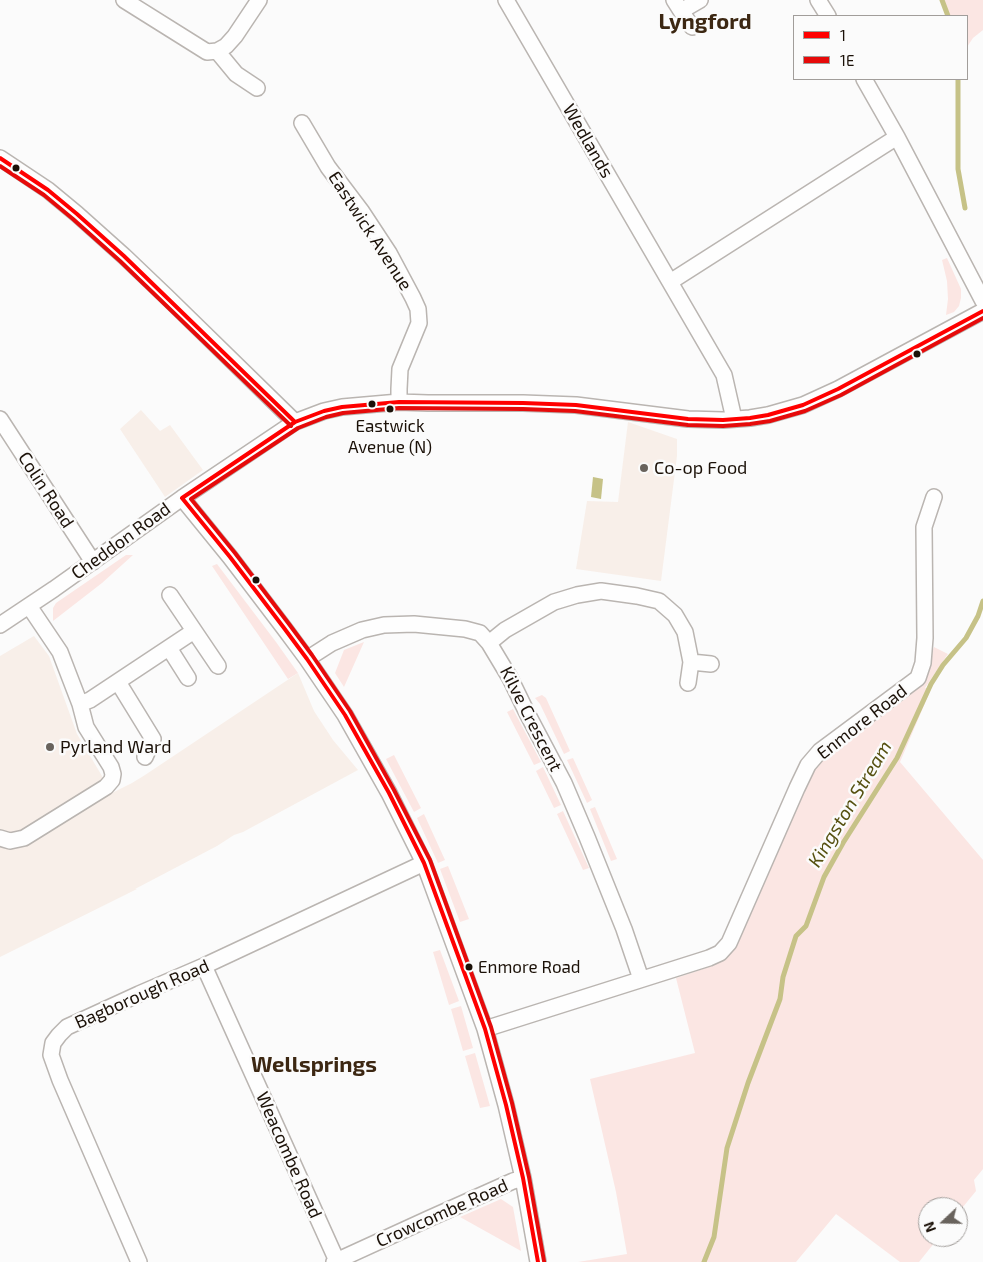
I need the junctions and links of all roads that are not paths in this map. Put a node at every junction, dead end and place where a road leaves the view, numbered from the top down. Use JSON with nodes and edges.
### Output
{"nodes":[{"id":1,"x":124,"y":0,"type":"edge"},
{"id":2,"x":259,"y":0,"type":"edge"},
{"id":3,"x":506,"y":0,"type":"edge"},
{"id":4,"x":700,"y":0,"type":"edge"},
{"id":5,"x":818,"y":0,"type":"edge"},
{"id":6,"x":678,"y":6,"type":"edge"},
{"id":7,"x":827,"y":15,"type":"edge"},
{"id":8,"x":692,"y":27,"type":"dead end"},
{"id":9,"x":217,"y":51,"type":"junction"},
{"id":10,"x":865,"y":80,"type":"edge"},
{"id":11,"x":257,"y":88,"type":"dead end"},
{"id":12,"x":302,"y":123,"type":"dead end"},
{"id":13,"x":897,"y":137,"type":"junction"},
{"id":14,"x":0,"y":158,"type":"edge"},
{"id":15,"x":670,"y":282,"type":"junction"},
{"id":16,"x":983,"y":301,"type":"edge"},
{"id":17,"x":983,"y":310,"type":"edge"},
{"id":18,"x":399,"y":402,"type":"junction"},
{"id":19,"x":0,"y":418,"type":"edge"},
{"id":20,"x":734,"y":419,"type":"junction"},
{"id":21,"x":295,"y":422,"type":"junction"},
{"id":22,"x":182,"y":498,"type":"junction"},
{"id":23,"x":934,"y":498,"type":"dead end"},
{"id":24,"x":93,"y":562,"type":"junction"},
{"id":25,"x":170,"y":596,"type":"dead end"},
{"id":26,"x":29,"y":606,"type":"junction"},
{"id":27,"x":0,"y":625,"type":"edge"},
{"id":28,"x":194,"y":631,"type":"junction"},
{"id":29,"x":489,"y":643,"type":"junction"},
{"id":30,"x":169,"y":648,"type":"junction"},
{"id":31,"x":307,"y":659,"type":"junction"},
{"id":32,"x":691,"y":662,"type":"junction"},
{"id":33,"x":711,"y":664,"type":"dead end"},
{"id":34,"x":218,"y":666,"type":"dead end"},
{"id":35,"x":188,"y":678,"type":"dead end"},
{"id":36,"x":118,"y":682,"type":"junction"},
{"id":37,"x":688,"y":683,"type":"dead end"},
{"id":38,"x":80,"y":704,"type":"junction"},
{"id":39,"x":145,"y":757,"type":"dead end"},
{"id":40,"x":0,"y":838,"type":"edge"},
{"id":41,"x":424,"y":863,"type":"junction"},
{"id":42,"x":204,"y":966,"type":"junction"},
{"id":43,"x":641,"y":979,"type":"junction"},
{"id":44,"x":485,"y":1029,"type":"junction"},
{"id":45,"x":523,"y":1178,"type":"junction"},
{"id":46,"x":336,"y":1261,"type":"edge"},
{"id":47,"x":139,"y":1262,"type":"edge"},
{"id":48,"x":538,"y":1262,"type":"edge"}],
"edges":[{"from":1,"to":9,"type":"street"},
{"from":2,"to":9,"type":"street"},
{"from":3,"to":15,"type":"street","name":"Wedlands"},
{"from":4,"to":6,"type":"street"},
{"from":5,"to":7,"type":"street"},
{"from":6,"to":8,"type":"street"},
{"from":9,"to":11,"type":"street"},
{"from":10,"to":13,"type":"street"},
{"from":12,"to":18,"type":"street","name":"Eastwick Avenue"},
{"from":13,"to":15,"type":"street"},
{"from":13,"to":16,"type":"street"},
{"from":14,"to":21,"type":"street"},
{"from":15,"to":20,"type":"street","name":"Wedlands"},
{"from":17,"to":20,"type":"street","name":"Cheddon Road"},
{"from":18,"to":20,"type":"street","name":"Cheddon Road"},
{"from":18,"to":21,"type":"street","name":"Cheddon Road"},
{"from":19,"to":24,"type":"street","name":"Colin Road"},
{"from":21,"to":22,"type":"street","name":"Cheddon Road"},
{"from":22,"to":24,"type":"street","name":"Cheddon Road"},
{"from":22,"to":31,"type":"street"},
{"from":23,"to":43,"type":"street","name":"Enmore Road"},
{"from":24,"to":26,"type":"street","name":"Cheddon Road"},
{"from":25,"to":28,"type":"street"},
{"from":26,"to":27,"type":"street","name":"Cheddon Road"},
{"from":26,"to":38,"type":"street"},
{"from":28,"to":30,"type":"street"},
{"from":28,"to":34,"type":"street"},
{"from":29,"to":31,"type":"street","name":"Kilve Crescent"},
{"from":29,"to":32,"type":"street"},
{"from":29,"to":43,"type":"street","name":"Kilve Crescent"},
{"from":30,"to":35,"type":"street"},
{"from":30,"to":36,"type":"street"},
{"from":31,"to":41,"type":"street"},
{"from":32,"to":33,"type":"street"},
{"from":32,"to":37,"type":"street"},
{"from":36,"to":38,"type":"street"},
{"from":36,"to":39,"type":"street"},
{"from":38,"to":40,"type":"street"},
{"from":41,"to":42,"type":"street","name":"Bagborough Road"},
{"from":41,"to":44,"type":"street"},
{"from":42,"to":46,"type":"street","name":"Weacombe Road"},
{"from":42,"to":47,"type":"street","name":"Bagborough Road"},
{"from":43,"to":44,"type":"street","name":"Enmore Road"},
{"from":44,"to":45,"type":"street"},
{"from":45,"to":46,"type":"street","name":"Crowcombe Road"},
{"from":45,"to":48,"type":"street"}]}
